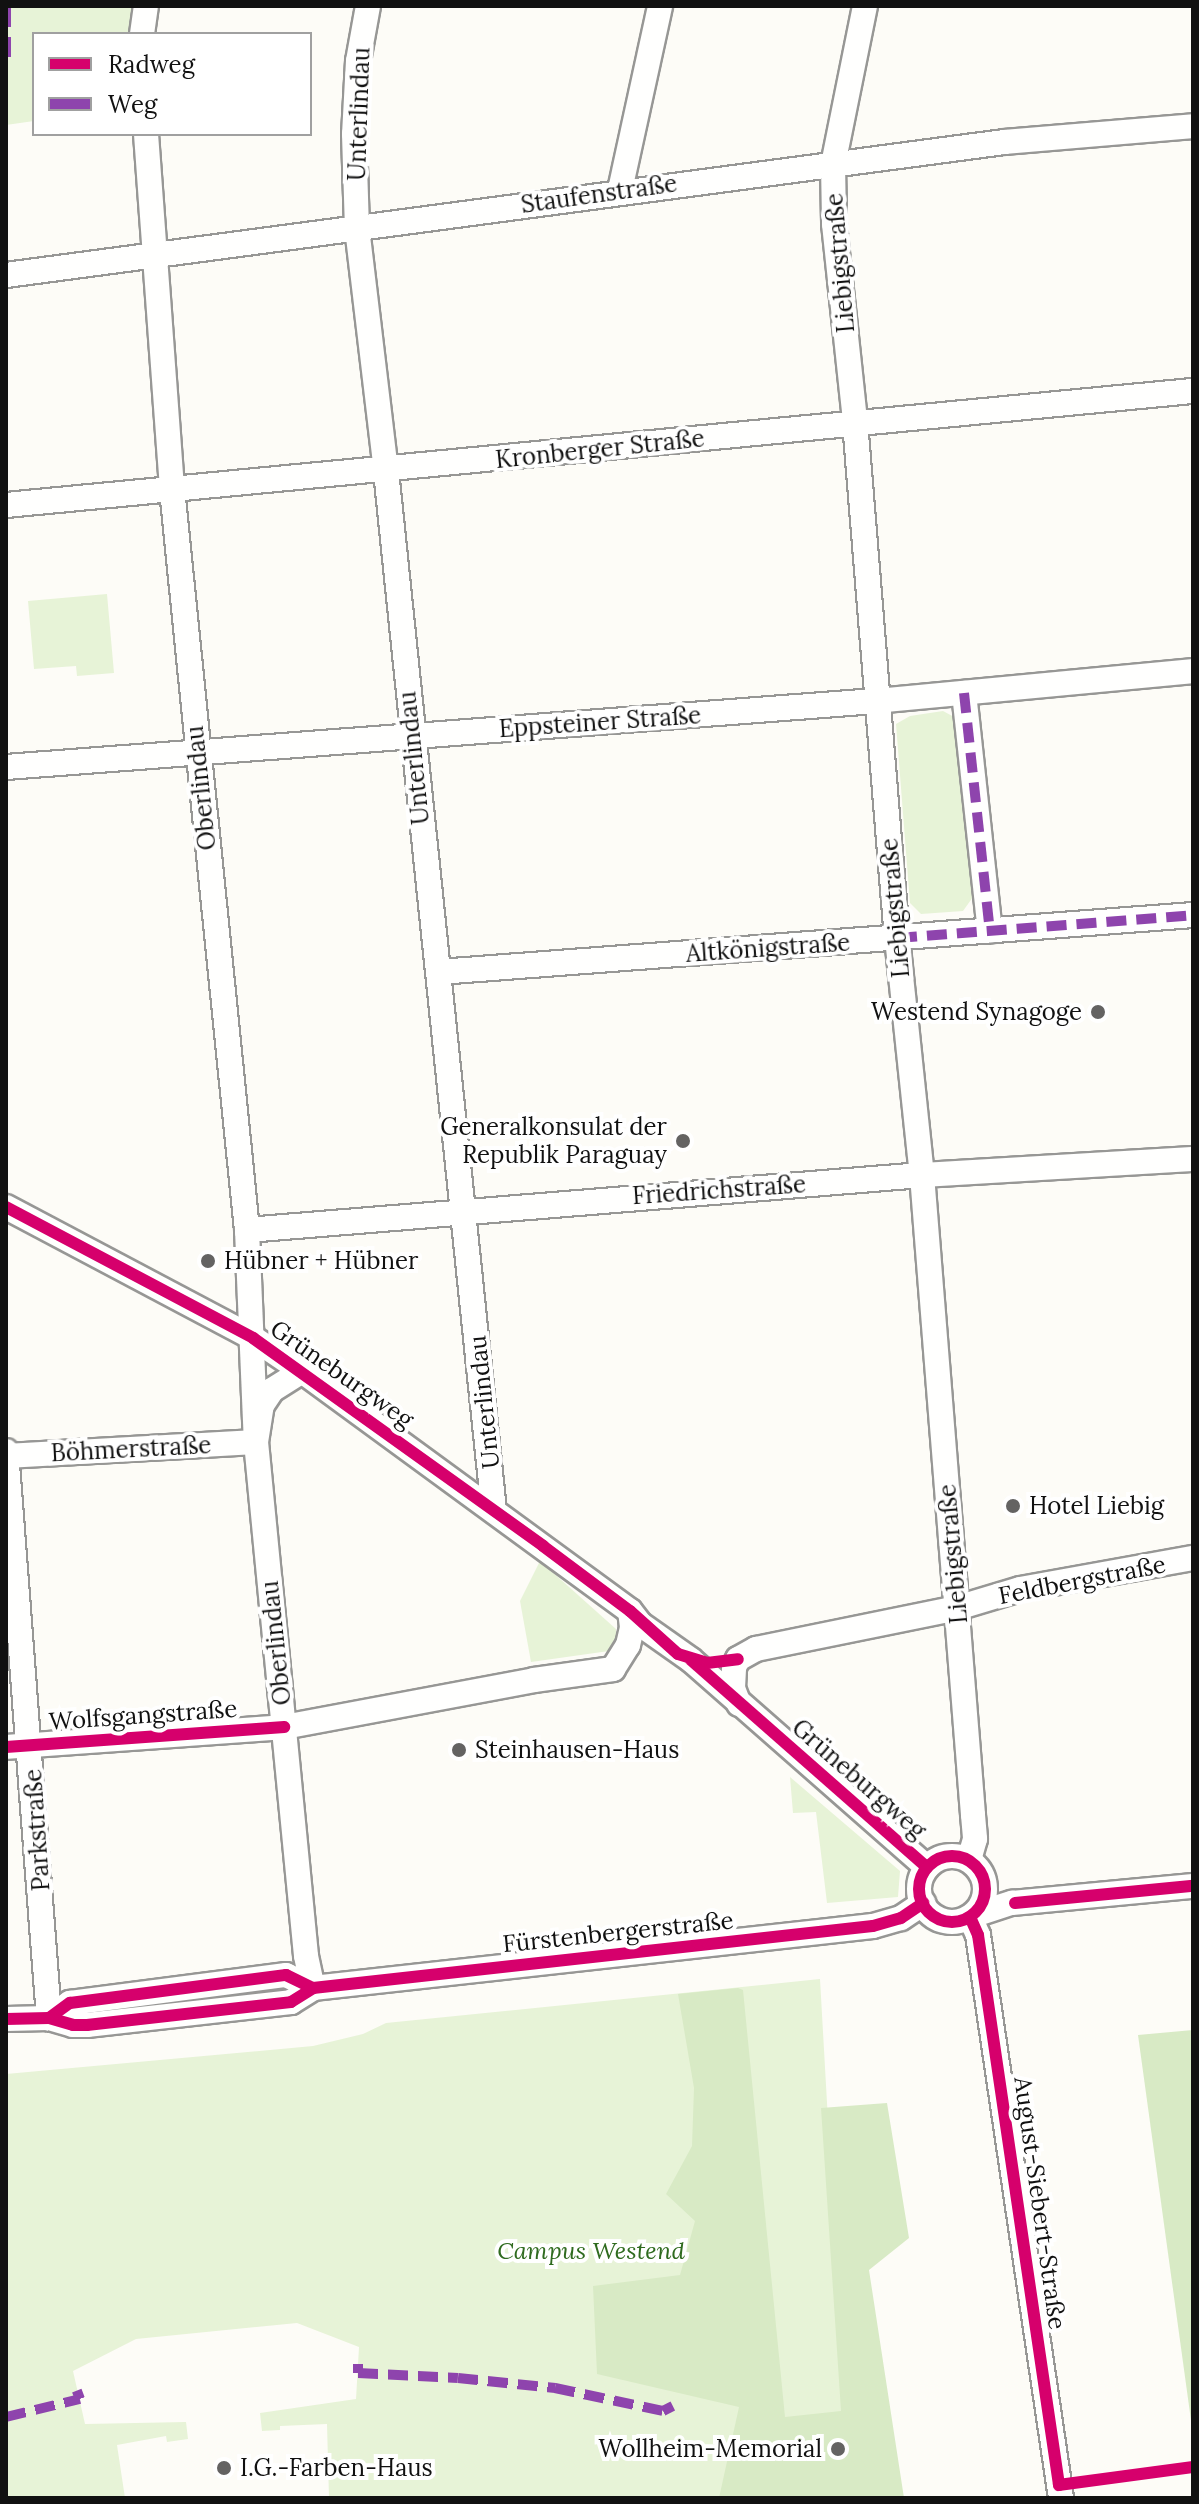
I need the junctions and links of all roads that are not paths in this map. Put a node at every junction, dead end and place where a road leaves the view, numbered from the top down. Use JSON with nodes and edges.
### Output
{"nodes":[{"id":1,"x":146,"y":6,"type":"edge"},
{"id":2,"x":368,"y":6,"type":"edge"},
{"id":3,"x":660,"y":6,"type":"edge"},
{"id":4,"x":865,"y":6,"type":"edge"},
{"id":5,"x":142,"y":32,"type":"edge"},
{"id":6,"x":1193,"y":126,"type":"edge"},
{"id":7,"x":146,"y":136,"type":"edge"},
{"id":8,"x":833,"y":164,"type":"junction"},
{"id":9,"x":620,"y":190,"type":"junction"},
{"id":10,"x":357,"y":228,"type":"junction"},
{"id":11,"x":154,"y":254,"type":"junction"},
{"id":12,"x":6,"y":275,"type":"edge"},
{"id":13,"x":1193,"y":391,"type":"edge"},
{"id":14,"x":855,"y":422,"type":"junction"},
{"id":15,"x":386,"y":471,"type":"junction"},
{"id":16,"x":172,"y":489,"type":"junction"},
{"id":17,"x":6,"y":505,"type":"edge"},
{"id":18,"x":1193,"y":671,"type":"edge"},
{"id":19,"x":964,"y":693,"type":"junction"},
{"id":20,"x":876,"y":701,"type":"junction"},
{"id":21,"x":411,"y":736,"type":"junction"},
{"id":22,"x":197,"y":753,"type":"junction"},
{"id":23,"x":6,"y":767,"type":"edge"},
{"id":24,"x":1193,"y":915,"type":"edge"},
{"id":25,"x":990,"y":931,"type":"junction"},
{"id":26,"x":897,"y":938,"type":"junction"},
{"id":27,"x":439,"y":972,"type":"junction"},
{"id":28,"x":1193,"y":1159,"type":"edge"},
{"id":29,"x":922,"y":1175,"type":"junction"},
{"id":30,"x":6,"y":1207,"type":"edge"},
{"id":31,"x":465,"y":1210,"type":"junction"},
{"id":32,"x":247,"y":1230,"type":"junction"},
{"id":33,"x":253,"y":1338,"type":"junction"},
{"id":34,"x":302,"y":1371,"type":"junction"},
{"id":35,"x":256,"y":1442,"type":"junction"},
{"id":36,"x":6,"y":1454,"type":"edge"},
{"id":37,"x":494,"y":1510,"type":"junction"},
{"id":38,"x":1193,"y":1558,"type":"edge"},
{"id":39,"x":957,"y":1608,"type":"junction"},
{"id":40,"x":630,"y":1611,"type":"junction"},
{"id":41,"x":739,"y":1704,"type":"junction"},
{"id":42,"x":284,"y":1727,"type":"junction"},
{"id":43,"x":31,"y":1746,"type":"junction"},
{"id":44,"x":6,"y":1747,"type":"edge"},
{"id":45,"x":969,"y":1860,"type":"junction"},
{"id":46,"x":927,"y":1867,"type":"junction"},
{"id":47,"x":986,"y":1886,"type":"junction"},
{"id":48,"x":1193,"y":1886,"type":"edge"},
{"id":49,"x":923,"y":1903,"type":"junction"},
{"id":50,"x":1012,"y":1903,"type":"junction"},
{"id":51,"x":972,"y":1916,"type":"junction"},
{"id":52,"x":313,"y":1988,"type":"junction"},
{"id":53,"x":49,"y":2018,"type":"junction"},
{"id":54,"x":6,"y":2019,"type":"edge"},
{"id":55,"x":1061,"y":2498,"type":"edge"}],
"edges":[{"from":1,"to":5,"type":"street"},
{"from":2,"to":10,"type":"street","name":"Unterlindau"},
{"from":3,"to":9,"type":"street"},
{"from":4,"to":8,"type":"street","name":"Liebigstraße"},
{"from":6,"to":8,"type":"street","name":"Staufenstraße"},
{"from":7,"to":11,"type":"street","name":"Oberlindau"},
{"from":8,"to":9,"type":"street","name":"Staufenstraße"},
{"from":8,"to":14,"type":"street","name":"Liebigstraße"},
{"from":9,"to":10,"type":"street","name":"Staufenstraße"},
{"from":10,"to":11,"type":"street","name":"Staufenstraße"},
{"from":10,"to":15,"type":"street","name":"Unterlindau"},
{"from":11,"to":12,"type":"street","name":"Staufenstraße"},
{"from":11,"to":16,"type":"street","name":"Oberlindau"},
{"from":13,"to":14,"type":"street","name":"Kronberger Straße"},
{"from":14,"to":15,"type":"street","name":"Kronberger Straße"},
{"from":14,"to":20,"type":"street","name":"Liebigstraße"},
{"from":15,"to":16,"type":"street","name":"Kronberger Straße"},
{"from":15,"to":21,"type":"street","name":"Unterlindau"},
{"from":16,"to":17,"type":"street","name":"Kronberger Straße"},
{"from":16,"to":22,"type":"street","name":"Oberlindau"},
{"from":18,"to":19,"type":"street","name":"Eppsteiner Straße"},
{"from":19,"to":20,"type":"street","name":"Eppsteiner Straße"},
{"from":19,"to":25,"type":"street"},
{"from":20,"to":21,"type":"street","name":"Eppsteiner Straße"},
{"from":20,"to":26,"type":"street","name":"Liebigstraße"},
{"from":21,"to":22,"type":"street","name":"Eppsteiner Straße"},
{"from":21,"to":27,"type":"street","name":"Unterlindau"},
{"from":22,"to":23,"type":"street","name":"Eppsteiner Straße"},
{"from":22,"to":32,"type":"street","name":"Oberlindau"},
{"from":24,"to":25,"type":"street","name":"Altkönigstraße"},
{"from":25,"to":26,"type":"street","name":"Altkönigstraße"},
{"from":26,"to":27,"type":"street","name":"Altkönigstraße"},
{"from":26,"to":29,"type":"street","name":"Liebigstraße"},
{"from":27,"to":31,"type":"street","name":"Unterlindau"},
{"from":28,"to":29,"type":"street","name":"Friedrichstraße"},
{"from":29,"to":31,"type":"street","name":"Friedrichstraße"},
{"from":29,"to":39,"type":"street","name":"Liebigstraße"},
{"from":30,"to":33,"type":"street","name":"Grüneburgweg"},
{"from":31,"to":32,"type":"street","name":"Friedrichstraße"},
{"from":31,"to":37,"type":"street","name":"Unterlindau"},
{"from":32,"to":33,"type":"street","name":"Oberlindau"},
{"from":33,"to":34,"type":"street","name":"Grüneburgweg"},
{"from":33,"to":35,"type":"street","name":"Oberlindau"},
{"from":34,"to":35,"type":"street","name":"Oberlindau"},
{"from":34,"to":37,"type":"street","name":"Grüneburgweg"},
{"from":35,"to":36,"type":"street","name":"Böhmerstraße"},
{"from":35,"to":42,"type":"street","name":"Oberlindau"},
{"from":36,"to":43,"type":"street","name":"Parkstraße"},
{"from":37,"to":40,"type":"street","name":"Grüneburgweg"},
{"from":38,"to":39,"type":"street","name":"Feldbergstraße"},
{"from":39,"to":41,"type":"street","name":"Feldbergstraße"},
{"from":39,"to":45,"type":"street","name":"Liebigstraße"},
{"from":40,"to":41,"type":"street","name":"Grüneburgweg"},
{"from":40,"to":42,"type":"street","name":"Wolfsgangstraße"},
{"from":41,"to":46,"type":"street","name":"Grüneburgweg"},
{"from":42,"to":43,"type":"street","name":"Wolfsgangstraße"},
{"from":42,"to":52,"type":"street","name":"Oberlindau"},
{"from":43,"to":44,"type":"street","name":"Wolfsgangstraße"},
{"from":43,"to":53,"type":"street","name":"Parkstraße"},
{"from":45,"to":46,"type":"street"},
{"from":45,"to":47,"type":"street"},
{"from":46,"to":49,"type":"street"},
{"from":47,"to":50,"type":"street"},
{"from":47,"to":51,"type":"street"},
{"from":48,"to":50,"type":"street"},
{"from":49,"to":51,"type":"street"},
{"from":49,"to":52,"type":"street","name":"Fürstenbergerstraße"},
{"from":50,"to":51,"type":"street"},
{"from":51,"to":55,"type":"street","name":"August-Siebert-Straße"},
{"from":52,"to":53,"type":"street","name":"Fürstenbergerstraße"},
{"from":53,"to":54,"type":"street","name":"Fürstenbergerstraße"}]}
